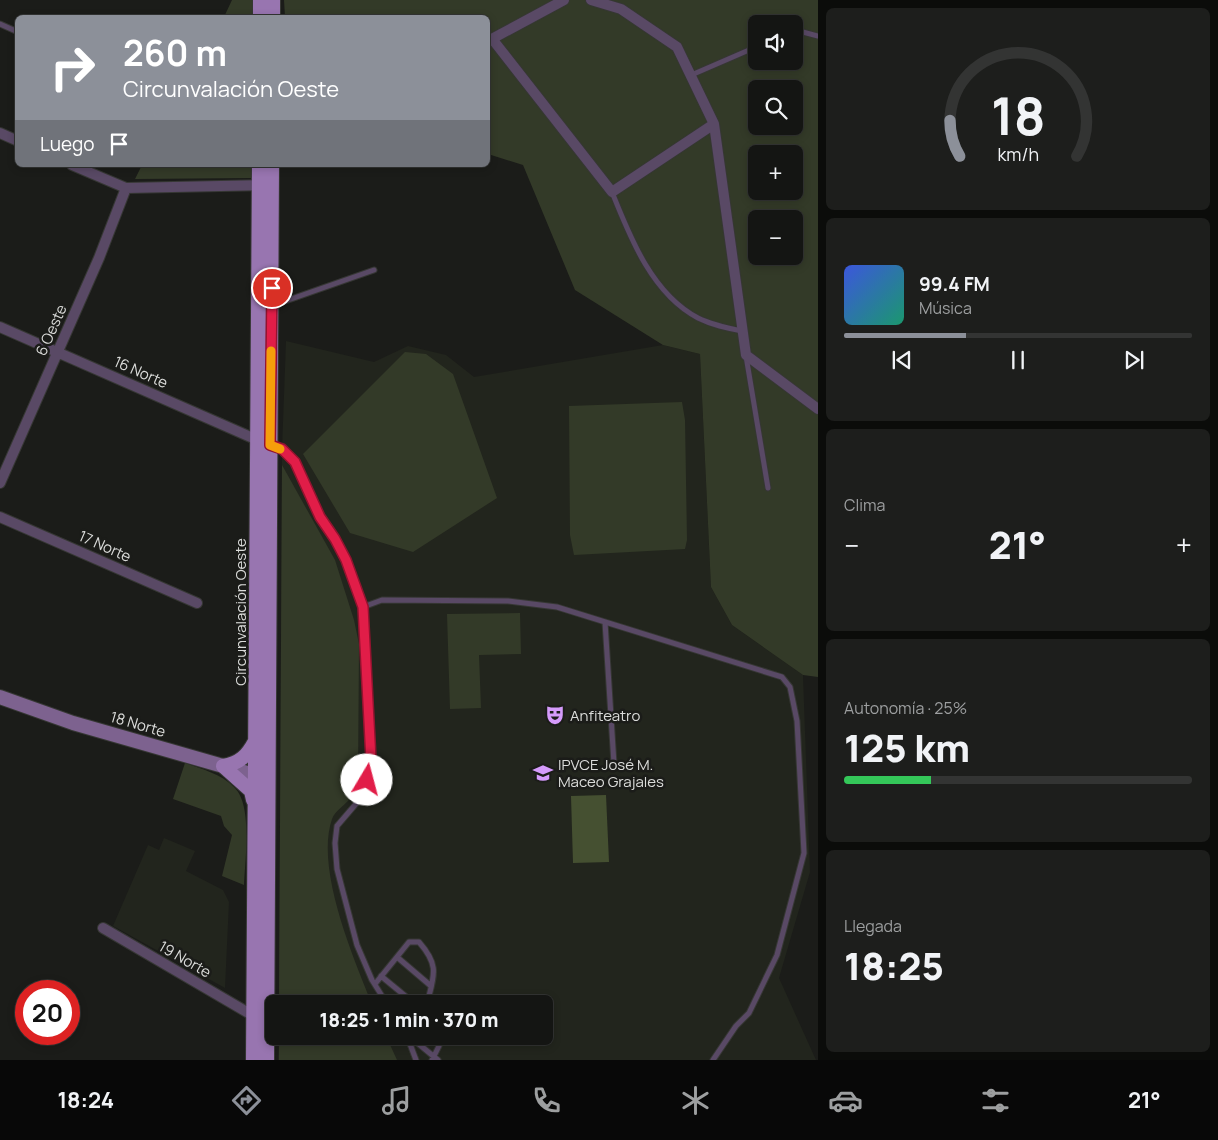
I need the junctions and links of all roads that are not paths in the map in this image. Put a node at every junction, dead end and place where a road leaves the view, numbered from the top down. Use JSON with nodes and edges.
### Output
{"nodes":[{"id":1,"x":260,"y":0,"type":"edge"},
{"id":2,"x":273,"y":0,"type":"edge"},
{"id":3,"x":564,"y":0,"type":"edge"},
{"id":4,"x":591,"y":0,"type":"edge"},
{"id":5,"x":260,"y":15,"type":"edge"},
{"id":6,"x":273,"y":15,"type":"edge"},
{"id":7,"x":0,"y":24,"type":"edge"},
{"id":8,"x":15,"y":31,"type":"edge"},
{"id":9,"x":803,"y":32,"type":"edge"},
{"id":10,"x":818,"y":36,"type":"edge"},
{"id":11,"x":490,"y":40,"type":"edge"},
{"id":12,"x":748,"y":50,"type":"edge"},
{"id":13,"x":689,"y":76,"type":"junction"},
{"id":14,"x":714,"y":124,"type":"junction"},
{"id":15,"x":0,"y":133,"type":"edge"},
{"id":16,"x":15,"y":140,"type":"edge"},
{"id":17,"x":77,"y":167,"type":"edge"},
{"id":18,"x":260,"y":167,"type":"edge"},
{"id":19,"x":271,"y":167,"type":"edge"},
{"id":20,"x":265,"y":185,"type":"junction"},
{"id":21,"x":126,"y":188,"type":"junction"},
{"id":22,"x":612,"y":192,"type":"junction"},
{"id":23,"x":374,"y":270,"type":"dead end"},
{"id":24,"x":265,"y":305,"type":"junction"},
{"id":25,"x":0,"y":327,"type":"edge"},
{"id":26,"x":742,"y":331,"type":"junction"},
{"id":27,"x":57,"y":352,"type":"junction"},
{"id":28,"x":746,"y":355,"type":"junction"},
{"id":29,"x":818,"y":409,"type":"edge"},
{"id":30,"x":264,"y":442,"type":"junction"},
{"id":31,"x":0,"y":483,"type":"edge"},
{"id":32,"x":768,"y":488,"type":"dead end"},
{"id":33,"x":0,"y":517,"type":"edge"},
{"id":34,"x":197,"y":603,"type":"dead end"},
{"id":35,"x":363,"y":607,"type":"junction"},
{"id":36,"x":605,"y":622,"type":"junction"},
{"id":37,"x":0,"y":698,"type":"edge"},
{"id":38,"x":255,"y":740,"type":"junction"},
{"id":39,"x":614,"y":764,"type":"dead end"},
{"id":40,"x":223,"y":766,"type":"junction"},
{"id":41,"x":262,"y":777,"type":"junction"},
{"id":42,"x":255,"y":805,"type":"junction"},
{"id":43,"x":103,"y":928,"type":"dead end"},
{"id":44,"x":397,"y":958,"type":"junction"},
{"id":45,"x":382,"y":976,"type":"junction"},
{"id":46,"x":375,"y":984,"type":"junction"},
{"id":47,"x":431,"y":986,"type":"junction"},
{"id":48,"x":382,"y":995,"type":"edge"},
{"id":49,"x":404,"y":995,"type":"edge"},
{"id":50,"x":429,"y":995,"type":"edge"},
{"id":51,"x":252,"y":1015,"type":"junction"},
{"id":52,"x":411,"y":1045,"type":"edge"},
{"id":53,"x":419,"y":1045,"type":"edge"},
{"id":54,"x":439,"y":1045,"type":"edge"},
{"id":55,"x":435,"y":1059,"type":"edge"},
{"id":56,"x":254,"y":1060,"type":"edge"},
{"id":57,"x":267,"y":1060,"type":"edge"},
{"id":58,"x":416,"y":1060,"type":"edge"},
{"id":59,"x":713,"y":1060,"type":"edge"}],
"edges":[{"from":1,"to":5,"type":"main road"},
{"from":2,"to":6,"type":"main road"},
{"from":3,"to":11,"type":"street"},
{"from":4,"to":13,"type":"street"},
{"from":7,"to":8,"type":"lane"},
{"from":9,"to":10,"type":"lane"},
{"from":11,"to":22,"type":"street"},
{"from":12,"to":13,"type":"lane"},
{"from":13,"to":14,"type":"street"},
{"from":14,"to":22,"type":"street"},
{"from":14,"to":26,"type":"street"},
{"from":15,"to":16,"type":"street"},
{"from":17,"to":21,"type":"street"},
{"from":18,"to":20,"type":"main road","name":"Circunvalación Oeste"},
{"from":19,"to":20,"type":"main road","name":"Circunvalación Oeste"},
{"from":20,"to":21,"type":"street"},
{"from":20,"to":24,"type":"main road","name":"Circunvalación Oeste"},
{"from":21,"to":27,"type":"street","name":"6 Oeste"},
{"from":22,"to":26,"type":"lane"},
{"from":23,"to":24,"type":"lane"},
{"from":24,"to":30,"type":"main road","name":"Circunvalación Oeste"},
{"from":25,"to":27,"type":"street","name":"16 Norte"},
{"from":26,"to":28,"type":"street"},
{"from":27,"to":30,"type":"street","name":"16 Norte"},
{"from":27,"to":31,"type":"street","name":"6 Oeste"},
{"from":28,"to":29,"type":"street"},
{"from":28,"to":32,"type":"lane"},
{"from":30,"to":35,"type":"lane"},
{"from":30,"to":38,"type":"main road","name":"Circunvalación Oeste"},
{"from":30,"to":41,"type":"main road","name":"Circunvalación Oeste"},
{"from":33,"to":34,"type":"street","name":"17 Norte"},
{"from":35,"to":36,"type":"lane"},
{"from":35,"to":46,"type":"lane"},
{"from":36,"to":39,"type":"lane"},
{"from":36,"to":59,"type":"lane"},
{"from":37,"to":40,"type":"main road","name":"18 Norte"},
{"from":38,"to":40,"type":"main road"},
{"from":38,"to":41,"type":"main road","name":"Circunvalación Oeste"},
{"from":40,"to":41,"type":"main road","name":"18 Norte"},
{"from":40,"to":42,"type":"main road"},
{"from":41,"to":42,"type":"main road","name":"Circunvalación Oeste"},
{"from":41,"to":57,"type":"main road","name":"Circunvalación Oeste"},
{"from":42,"to":51,"type":"main road","name":"Circunvalación Oeste"},
{"from":43,"to":51,"type":"street","name":"19 Norte"},
{"from":44,"to":45,"type":"lane"},
{"from":44,"to":47,"type":"lane"},
{"from":44,"to":47,"type":"lane"},
{"from":45,"to":46,"type":"lane"},
{"from":45,"to":49,"type":"lane"},
{"from":46,"to":48,"type":"lane"},
{"from":47,"to":50,"type":"lane"},
{"from":51,"to":56,"type":"main road","name":"Circunvalación Oeste"},
{"from":52,"to":58,"type":"lane"},
{"from":53,"to":55,"type":"lane"},
{"from":54,"to":55,"type":"lane"}]}
